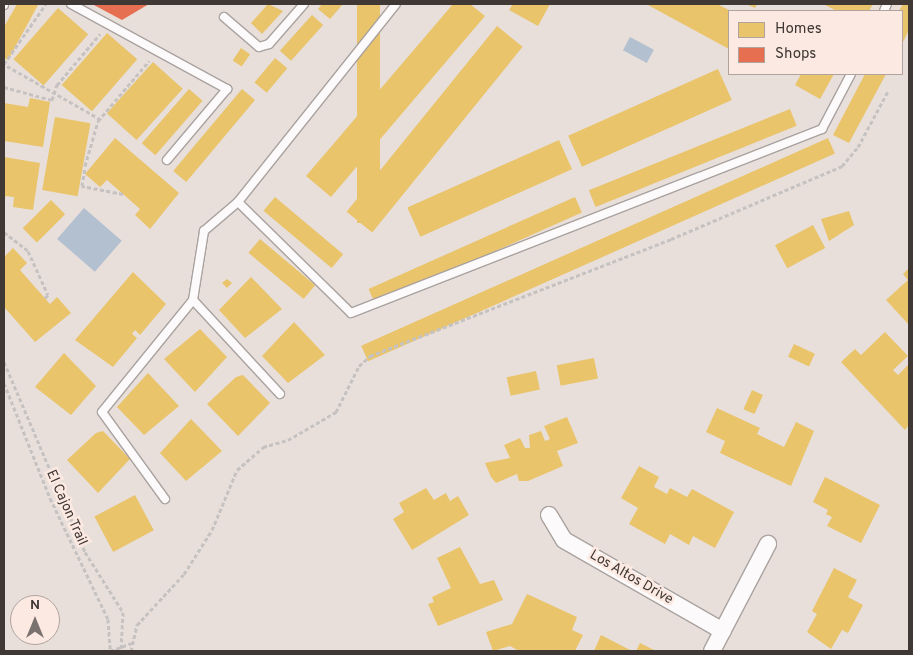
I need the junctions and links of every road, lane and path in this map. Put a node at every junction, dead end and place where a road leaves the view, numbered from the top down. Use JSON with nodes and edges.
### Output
{"nodes":[{"id":1,"x":46,"y":4,"type":"edge"},
{"id":2,"x":71,"y":4,"type":"edge"},
{"id":3,"x":304,"y":4,"type":"edge"},
{"id":4,"x":396,"y":4,"type":"edge"},
{"id":5,"x":224,"y":17,"type":"dead end"},
{"id":6,"x":108,"y":24,"type":"junction"},
{"id":7,"x":158,"y":51,"type":"junction"},
{"id":8,"x":5,"y":65,"type":"edge"},
{"id":9,"x":850,"y":75,"type":"edge"},
{"id":10,"x":4,"y":87,"type":"edge"},
{"id":11,"x":888,"y":91,"type":"dead end"},
{"id":12,"x":54,"y":93,"type":"junction"},
{"id":13,"x":100,"y":119,"type":"junction"},
{"id":14,"x":167,"y":160,"type":"dead end"},
{"id":15,"x":123,"y":194,"type":"dead end"},
{"id":16,"x":238,"y":202,"type":"junction"},
{"id":17,"x":4,"y":232,"type":"edge"},
{"id":18,"x":45,"y":298,"type":"dead end"},
{"id":19,"x":193,"y":300,"type":"junction"},
{"id":20,"x":4,"y":362,"type":"edge"},
{"id":21,"x":4,"y":383,"type":"edge"},
{"id":22,"x":280,"y":394,"type":"dead end"},
{"id":23,"x":165,"y":499,"type":"dead end"},
{"id":24,"x":549,"y":515,"type":"dead end"},
{"id":25,"x":768,"y":544,"type":"dead end"},
{"id":26,"x":723,"y":631,"type":"junction"},
{"id":27,"x":132,"y":642,"type":"junction"},
{"id":28,"x":121,"y":650,"type":"edge"},
{"id":29,"x":110,"y":651,"type":"edge"},
{"id":30,"x":131,"y":651,"type":"edge"},
{"id":31,"x":712,"y":651,"type":"edge"}],
"edges":[{"from":1,"to":8,"type":"path"},
{"from":2,"to":6,"type":"lane"},
{"from":3,"to":5,"type":"lane"},
{"from":4,"to":16,"type":"lane"},
{"from":6,"to":7,"type":"lane"},
{"from":6,"to":12,"type":"path"},
{"from":7,"to":13,"type":"path"},
{"from":7,"to":14,"type":"lane"},
{"from":8,"to":12,"type":"path"},
{"from":9,"to":16,"type":"lane"},
{"from":10,"to":12,"type":"path"},
{"from":11,"to":27,"type":"path"},
{"from":12,"to":13,"type":"path"},
{"from":13,"to":15,"type":"path"},
{"from":16,"to":19,"type":"lane"},
{"from":17,"to":18,"type":"path"},
{"from":19,"to":22,"type":"lane"},
{"from":19,"to":23,"type":"lane"},
{"from":20,"to":28,"type":"path","name":"El Cajon Trail"},
{"from":21,"to":29,"type":"path","name":"El Cajon Trail"},
{"from":24,"to":26,"type":"street","name":"Los Altos Drive"},
{"from":25,"to":26,"type":"street"},
{"from":26,"to":31,"type":"street"},
{"from":27,"to":28,"type":"path"},
{"from":27,"to":30,"type":"path"},
{"from":28,"to":29,"type":"path"}]}
